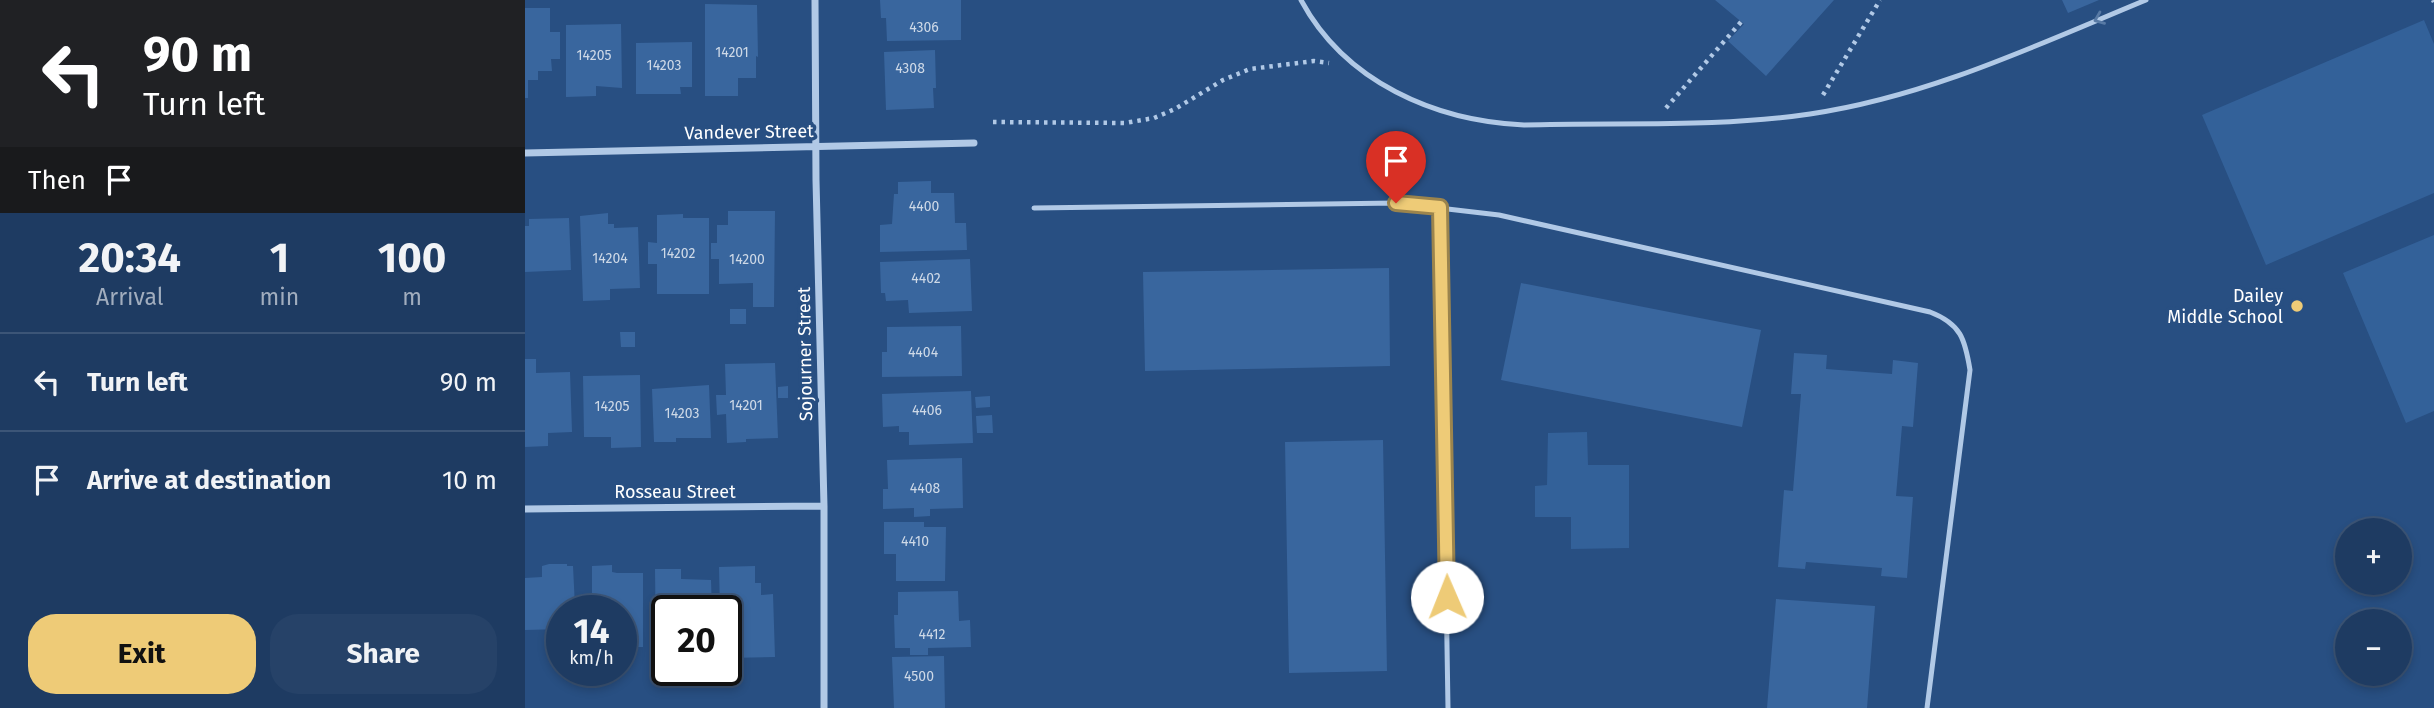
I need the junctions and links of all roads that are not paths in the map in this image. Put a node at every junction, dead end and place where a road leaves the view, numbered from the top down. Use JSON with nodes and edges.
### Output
{"nodes":[{"id":1,"x":815,"y":0,"type":"edge"},
{"id":2,"x":1301,"y":0,"type":"edge"},
{"id":3,"x":2146,"y":0,"type":"edge"},
{"id":4,"x":974,"y":143,"type":"dead end"},
{"id":5,"x":816,"y":146,"type":"junction"},
{"id":6,"x":525,"y":153,"type":"edge"},
{"id":7,"x":1440,"y":207,"type":"junction"},
{"id":8,"x":1034,"y":208,"type":"dead end"},
{"id":9,"x":824,"y":506,"type":"junction"},
{"id":10,"x":525,"y":509,"type":"edge"},
{"id":11,"x":824,"y":708,"type":"edge"},
{"id":12,"x":1448,"y":708,"type":"edge"},
{"id":13,"x":1927,"y":708,"type":"edge"}],
"edges":[{"from":1,"to":5,"type":"street","name":"Sojourner Street"},
{"from":3,"to":2,"type":"lane","one_way":true},
{"from":4,"to":5,"type":"street","name":"Vandever Street"},
{"from":5,"to":6,"type":"street","name":"Vandever Street"},
{"from":5,"to":9,"type":"street","name":"Sojourner Street"},
{"from":7,"to":8,"type":"lane"},
{"from":7,"to":12,"type":"lane"},
{"from":7,"to":13,"type":"lane"},
{"from":9,"to":10,"type":"street","name":"Rosseau Street"},
{"from":9,"to":11,"type":"street","name":"Sojourner Street"}]}
